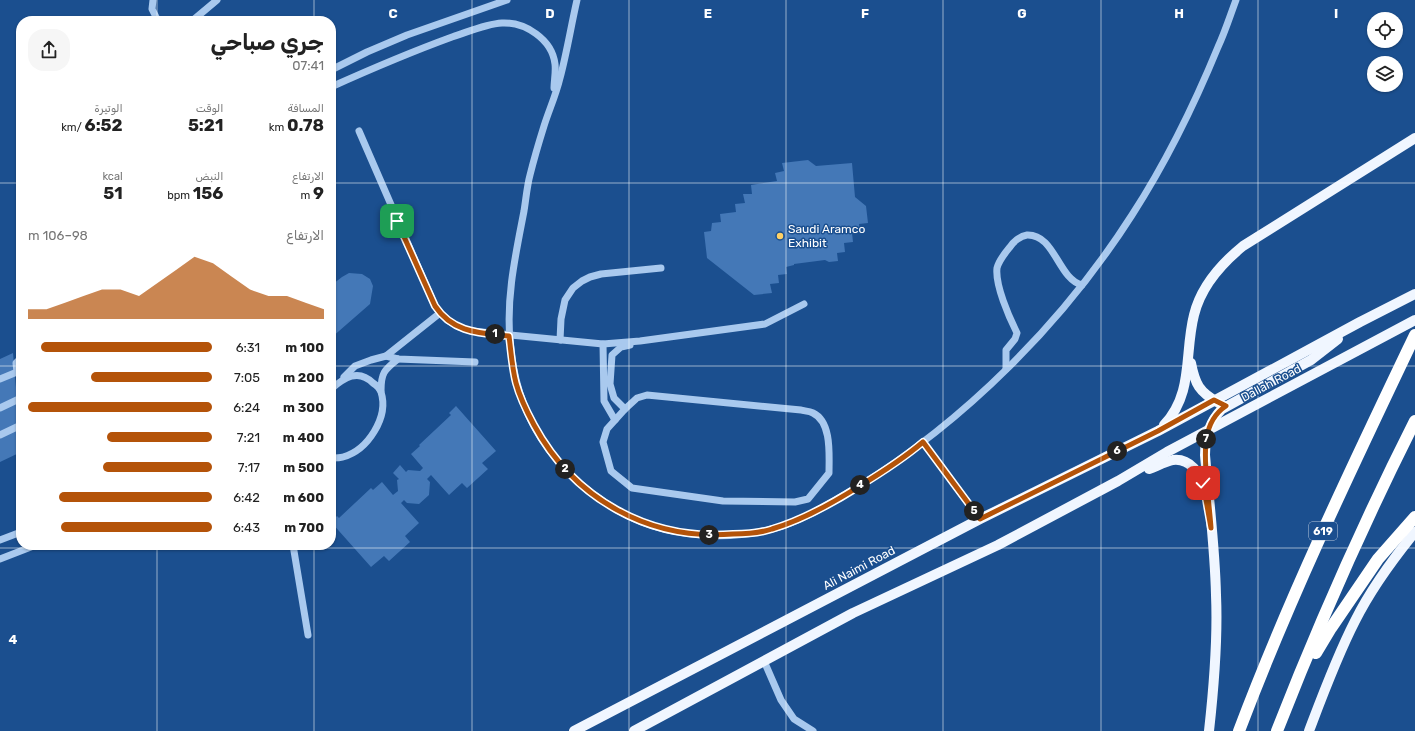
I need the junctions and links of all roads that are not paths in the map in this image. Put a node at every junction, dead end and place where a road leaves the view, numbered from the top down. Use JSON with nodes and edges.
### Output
{"nodes":[{"id":1,"x":153,"y":0,"type":"edge"},
{"id":2,"x":217,"y":0,"type":"edge"},
{"id":3,"x":507,"y":0,"type":"edge"},
{"id":4,"x":577,"y":0,"type":"edge"},
{"id":5,"x":1236,"y":0,"type":"edge"},
{"id":6,"x":156,"y":16,"type":"edge"},
{"id":7,"x":198,"y":16,"type":"edge"},
{"id":8,"x":336,"y":68,"type":"edge"},
{"id":9,"x":336,"y":85,"type":"edge"},
{"id":10,"x":553,"y":103,"type":"junction"},
{"id":11,"x":359,"y":131,"type":"dead end"},
{"id":12,"x":1415,"y":138,"type":"edge"},
{"id":13,"x":661,"y":268,"type":"dead end"},
{"id":14,"x":1082,"y":285,"type":"junction"},
{"id":15,"x":1415,"y":294,"type":"edge"},
{"id":16,"x":804,"y":304,"type":"dead end"},
{"id":17,"x":440,"y":313,"type":"junction"},
{"id":18,"x":1415,"y":320,"type":"edge"},
{"id":19,"x":1360,"y":322,"type":"junction"},
{"id":20,"x":1190,"y":331,"type":"junction"},
{"id":21,"x":1415,"y":335,"type":"edge"},
{"id":22,"x":509,"y":336,"type":"junction"},
{"id":23,"x":560,"y":340,"type":"junction"},
{"id":24,"x":640,"y":341,"type":"junction"},
{"id":25,"x":603,"y":344,"type":"junction"},
{"id":26,"x":386,"y":356,"type":"junction"},
{"id":27,"x":398,"y":359,"type":"junction"},
{"id":28,"x":475,"y":362,"type":"dead end"},
{"id":29,"x":1006,"y":369,"type":"junction"},
{"id":30,"x":16,"y":375,"type":"edge"},
{"id":31,"x":0,"y":379,"type":"edge"},
{"id":32,"x":342,"y":380,"type":"junction"},
{"id":33,"x":336,"y":385,"type":"edge"},
{"id":34,"x":381,"y":391,"type":"junction"},
{"id":35,"x":16,"y":400,"type":"edge"},
{"id":36,"x":1214,"y":400,"type":"junction"},
{"id":37,"x":1257,"y":404,"type":"junction"},
{"id":38,"x":1226,"y":406,"type":"junction"},
{"id":39,"x":0,"y":408,"type":"edge"},
{"id":40,"x":625,"y":409,"type":"junction"},
{"id":41,"x":615,"y":420,"type":"junction"},
{"id":42,"x":1415,"y":421,"type":"edge"},
{"id":43,"x":16,"y":427,"type":"edge"},
{"id":44,"x":1158,"y":431,"type":"junction"},
{"id":45,"x":1209,"y":431,"type":"junction"},
{"id":46,"x":0,"y":435,"type":"edge"},
{"id":47,"x":923,"y":442,"type":"junction"},
{"id":48,"x":336,"y":458,"type":"edge"},
{"id":49,"x":1118,"y":481,"type":"junction"},
{"id":50,"x":1415,"y":517,"type":"edge"},
{"id":51,"x":980,"y":519,"type":"junction"},
{"id":52,"x":1211,"y":528,"type":"junction"},
{"id":53,"x":1415,"y":532,"type":"edge"},
{"id":54,"x":16,"y":534,"type":"edge"},
{"id":55,"x":0,"y":540,"type":"edge"},
{"id":56,"x":23,"y":550,"type":"edge"},
{"id":57,"x":294,"y":550,"type":"edge"},
{"id":58,"x":0,"y":559,"type":"edge"},
{"id":59,"x":308,"y":634,"type":"dead end"},
{"id":60,"x":764,"y":661,"type":"junction"},
{"id":61,"x":1292,"y":694,"type":"junction"},
{"id":62,"x":574,"y":731,"type":"edge"},
{"id":63,"x":634,"y":731,"type":"edge"},
{"id":64,"x":813,"y":731,"type":"edge"},
{"id":65,"x":1209,"y":731,"type":"edge"},
{"id":66,"x":1239,"y":731,"type":"edge"},
{"id":67,"x":1277,"y":731,"type":"edge"},
{"id":68,"x":1309,"y":731,"type":"edge"}],
"edges":[{"from":1,"to":6,"type":"street"},
{"from":2,"to":7,"type":"street"},
{"from":3,"to":8,"type":"street"},
{"from":4,"to":10,"type":"street"},
{"from":5,"to":14,"type":"street"},
{"from":9,"to":10,"type":"street"},
{"from":10,"to":22,"type":"street"},
{"from":11,"to":17,"type":"street"},
{"from":12,"to":20,"type":"main road"},
{"from":13,"to":23,"type":"street"},
{"from":14,"to":29,"type":"street"},
{"from":14,"to":29,"type":"street"},
{"from":15,"to":19,"type":"main road"},
{"from":16,"to":24,"type":"street"},
{"from":17,"to":22,"type":"street"},
{"from":17,"to":26,"type":"street"},
{"from":18,"to":37,"type":"main road","name":"Dallah Road"},
{"from":19,"to":36,"type":"main road","name":"Dallah Road"},
{"from":19,"to":38,"type":"main road"},
{"from":20,"to":36,"type":"main road"},
{"from":20,"to":44,"type":"main road"},
{"from":21,"to":66,"type":"highway","number":"619"},
{"from":22,"to":23,"type":"street"},
{"from":22,"to":47,"type":"street"},
{"from":23,"to":25,"type":"street"},
{"from":24,"to":25,"type":"street"},
{"from":24,"to":40,"type":"street"},
{"from":25,"to":41,"type":"street"},
{"from":26,"to":27,"type":"street"},
{"from":26,"to":32,"type":"street"},
{"from":27,"to":28,"type":"street"},
{"from":27,"to":34,"type":"street"},
{"from":29,"to":47,"type":"street"},
{"from":30,"to":31,"type":"street"},
{"from":32,"to":33,"type":"street"},
{"from":32,"to":34,"type":"street"},
{"from":34,"to":48,"type":"street"},
{"from":35,"to":39,"type":"street"},
{"from":36,"to":38,"type":"main road"},
{"from":36,"to":44,"type":"main road","name":"Dallah Road"},
{"from":37,"to":38,"type":"main road"},
{"from":37,"to":45,"type":"main road","name":"Dallah Road"},
{"from":38,"to":45,"type":"main road"},
{"from":40,"to":41,"type":"street"},
{"from":40,"to":41,"type":"street"},
{"from":42,"to":61,"type":"highway"},
{"from":43,"to":46,"type":"street"},
{"from":44,"to":51,"type":"main road","name":"Ali Naimi Road"},
{"from":45,"to":49,"type":"main road","name":"Dallah Road"},
{"from":45,"to":52,"type":"main road"},
{"from":47,"to":51,"type":"street"},
{"from":49,"to":52,"type":"main road"},
{"from":49,"to":60,"type":"main road"},
{"from":50,"to":61,"type":"highway"},
{"from":51,"to":62,"type":"main road","name":"Ali Naimi Road"},
{"from":52,"to":65,"type":"main road"},
{"from":53,"to":68,"type":"main road"},
{"from":54,"to":55,"type":"street"},
{"from":56,"to":58,"type":"street"},
{"from":57,"to":59,"type":"street"},
{"from":60,"to":63,"type":"main road"},
{"from":60,"to":64,"type":"street"},
{"from":61,"to":67,"type":"highway"}]}
